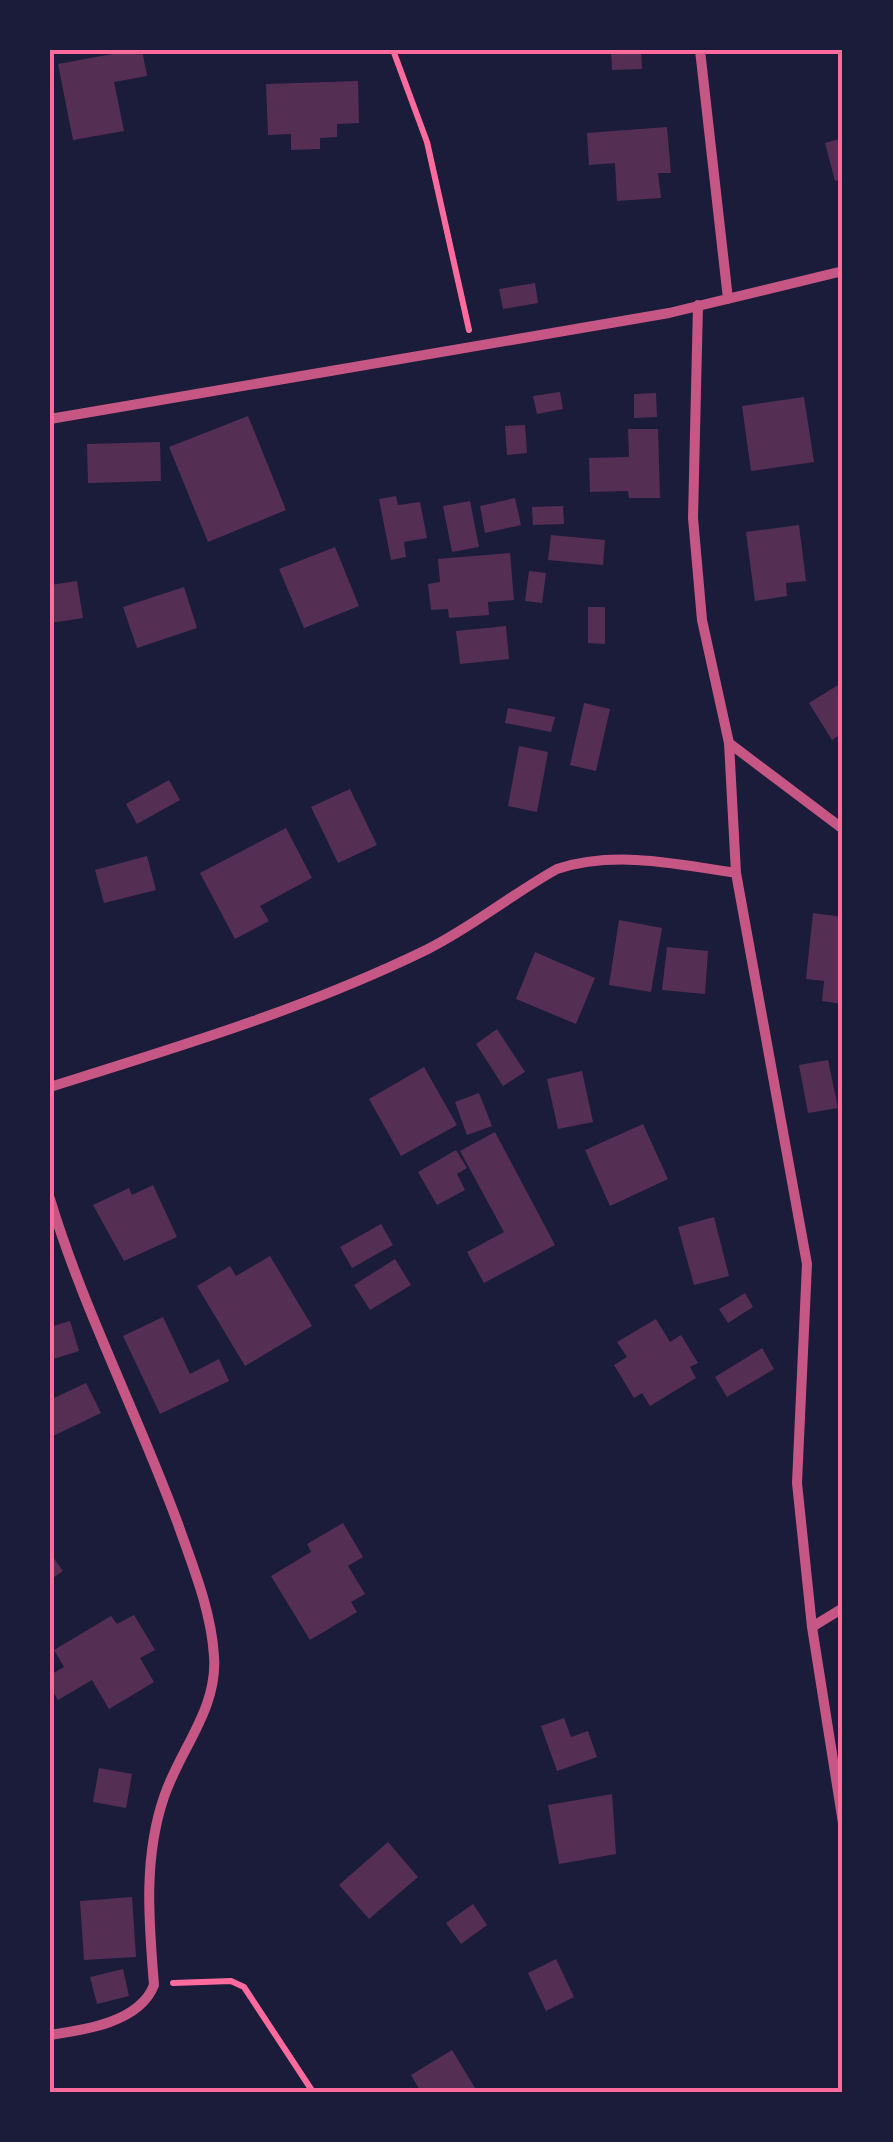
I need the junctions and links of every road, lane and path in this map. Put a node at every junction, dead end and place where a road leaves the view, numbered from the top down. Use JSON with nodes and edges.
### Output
{"nodes":[{"id":1,"x":393,"y":50,"type":"edge"},
{"id":2,"x":700,"y":50,"type":"edge"},
{"id":3,"x":843,"y":271,"type":"edge"},
{"id":4,"x":728,"y":298,"type":"junction"},
{"id":5,"x":698,"y":306,"type":"junction"},
{"id":6,"x":472,"y":346,"type":"junction"},
{"id":7,"x":50,"y":419,"type":"edge"},
{"id":8,"x":729,"y":742,"type":"junction"},
{"id":9,"x":843,"y":828,"type":"edge"},
{"id":10,"x":736,"y":872,"type":"junction"},
{"id":11,"x":50,"y":1087,"type":"edge"},
{"id":12,"x":50,"y":1199,"type":"edge"},
{"id":13,"x":843,"y":1608,"type":"edge"},
{"id":14,"x":812,"y":1627,"type":"junction"},
{"id":15,"x":843,"y":1823,"type":"edge"},
{"id":16,"x":154,"y":1986,"type":"junction"},
{"id":17,"x":50,"y":2036,"type":"edge"},
{"id":18,"x":313,"y":2092,"type":"edge"}],
"edges":[{"from":1,"to":6,"type":"path"},
{"from":2,"to":4,"type":"street"},
{"from":3,"to":4,"type":"street"},
{"from":4,"to":5,"type":"street"},
{"from":5,"to":6,"type":"street"},
{"from":5,"to":8,"type":"street"},
{"from":6,"to":7,"type":"street"},
{"from":8,"to":9,"type":"street"},
{"from":8,"to":10,"type":"street"},
{"from":10,"to":11,"type":"street"},
{"from":10,"to":14,"type":"street"},
{"from":12,"to":16,"type":"street"},
{"from":13,"to":14,"type":"street"},
{"from":14,"to":15,"type":"street"},
{"from":16,"to":17,"type":"street"},
{"from":16,"to":18,"type":"path"}]}
